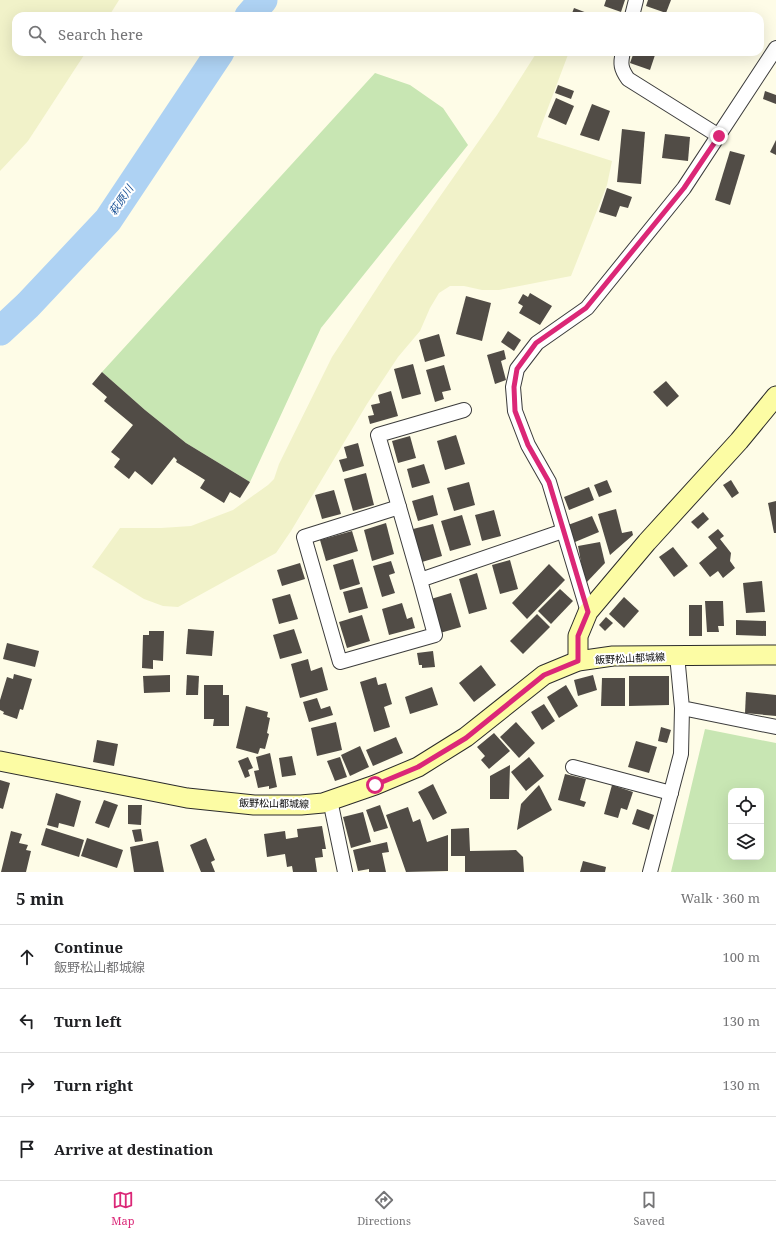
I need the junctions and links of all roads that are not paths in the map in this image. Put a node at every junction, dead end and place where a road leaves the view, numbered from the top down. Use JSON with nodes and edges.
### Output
{"nodes":[{"id":1,"x":636,"y":0,"type":"edge"},
{"id":2,"x":633,"y":12,"type":"edge"},
{"id":3,"x":776,"y":48,"type":"edge"},
{"id":4,"x":622,"y":56,"type":"edge"},
{"id":5,"x":719,"y":136,"type":"junction"},
{"id":6,"x":776,"y":396,"type":"edge"},
{"id":7,"x":464,"y":410,"type":"dead end"},
{"id":8,"x":399,"y":507,"type":"junction"},
{"id":9,"x":563,"y":531,"type":"junction"},
{"id":10,"x":420,"y":580,"type":"junction"},
{"id":11,"x":588,"y":612,"type":"junction"},
{"id":12,"x":776,"y":655,"type":"edge"},
{"id":13,"x":677,"y":656,"type":"junction"},
{"id":14,"x":578,"y":661,"type":"junction"},
{"id":15,"x":682,"y":708,"type":"junction"},
{"id":16,"x":776,"y":727,"type":"edge"},
{"id":17,"x":0,"y":761,"type":"edge"},
{"id":18,"x":573,"y":767,"type":"dead end"},
{"id":19,"x":671,"y":792,"type":"junction"},
{"id":20,"x":330,"y":800,"type":"junction"},
{"id":21,"x":345,"y":872,"type":"edge"},
{"id":22,"x":650,"y":872,"type":"edge"}],
"edges":[{"from":1,"to":2,"type":"street"},
{"from":3,"to":5,"type":"street"},
{"from":4,"to":5,"type":"street"},
{"from":5,"to":9,"type":"street"},
{"from":6,"to":11,"type":"main road"},
{"from":7,"to":8,"type":"street"},
{"from":8,"to":10,"type":"street"},
{"from":8,"to":10,"type":"street"},
{"from":9,"to":10,"type":"street"},
{"from":9,"to":11,"type":"street"},
{"from":11,"to":14,"type":"main road"},
{"from":12,"to":13,"type":"main road","name":"飯野松山都城線"},
{"from":13,"to":14,"type":"main road","name":"飯野松山都城線"},
{"from":13,"to":15,"type":"street"},
{"from":14,"to":20,"type":"main road","name":"飯野松山都城線"},
{"from":15,"to":16,"type":"street"},
{"from":15,"to":19,"type":"street"},
{"from":17,"to":20,"type":"main road","name":"飯野松山都城線"},
{"from":18,"to":19,"type":"street"},
{"from":19,"to":22,"type":"street"},
{"from":20,"to":21,"type":"street"}]}
